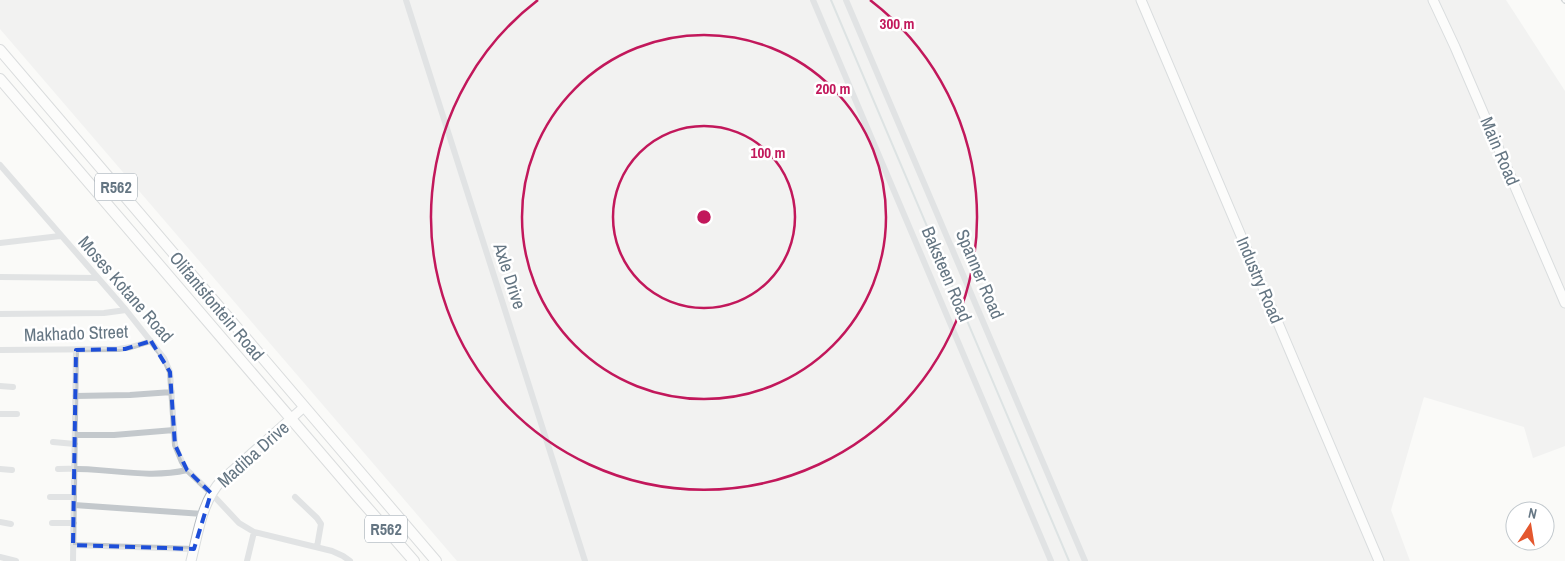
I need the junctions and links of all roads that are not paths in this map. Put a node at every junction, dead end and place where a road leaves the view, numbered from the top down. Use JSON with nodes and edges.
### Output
{"nodes":[{"id":1,"x":406,"y":0,"type":"edge"},
{"id":2,"x":813,"y":0,"type":"edge"},
{"id":3,"x":846,"y":0,"type":"edge"},
{"id":4,"x":1141,"y":0,"type":"edge"},
{"id":5,"x":1434,"y":0,"type":"edge"},
{"id":6,"x":0,"y":50,"type":"edge"},
{"id":7,"x":0,"y":79,"type":"edge"},
{"id":8,"x":0,"y":165,"type":"edge"},
{"id":9,"x":60,"y":236,"type":"junction"},
{"id":10,"x":0,"y":243,"type":"edge"},
{"id":11,"x":0,"y":277,"type":"edge"},
{"id":12,"x":98,"y":278,"type":"junction"},
{"id":13,"x":1565,"y":303,"type":"edge"},
{"id":14,"x":126,"y":310,"type":"junction"},
{"id":15,"x":0,"y":314,"type":"edge"},
{"id":16,"x":151,"y":340,"type":"junction"},
{"id":17,"x":0,"y":350,"type":"edge"},
{"id":18,"x":76,"y":350,"type":"junction"},
{"id":19,"x":0,"y":386,"type":"edge"},
{"id":20,"x":13,"y":387,"type":"dead end"},
{"id":21,"x":172,"y":392,"type":"junction"},
{"id":22,"x":75,"y":396,"type":"junction"},
{"id":23,"x":304,"y":408,"type":"junction"},
{"id":24,"x":0,"y":414,"type":"edge"},
{"id":25,"x":17,"y":414,"type":"dead end"},
{"id":26,"x":292,"y":419,"type":"junction"},
{"id":27,"x":174,"y":430,"type":"junction"},
{"id":28,"x":75,"y":435,"type":"junction"},
{"id":29,"x":53,"y":442,"type":"dead end"},
{"id":30,"x":75,"y":444,"type":"junction"},
{"id":31,"x":58,"y":468,"type":"dead end"},
{"id":32,"x":74,"y":468,"type":"junction"},
{"id":33,"x":0,"y":469,"type":"edge"},
{"id":34,"x":12,"y":470,"type":"dead end"},
{"id":35,"x":188,"y":470,"type":"junction"},
{"id":36,"x":211,"y":492,"type":"junction"},
{"id":37,"x":50,"y":497,"type":"dead end"},
{"id":38,"x":74,"y":497,"type":"junction"},
{"id":39,"x":296,"y":497,"type":"dead end"},
{"id":40,"x":74,"y":505,"type":"junction"},
{"id":41,"x":203,"y":514,"type":"junction"},
{"id":42,"x":0,"y":522,"type":"edge"},
{"id":43,"x":52,"y":523,"type":"dead end"},
{"id":44,"x":74,"y":523,"type":"junction"},
{"id":45,"x":11,"y":524,"type":"dead end"},
{"id":46,"x":254,"y":532,"type":"junction"},
{"id":47,"x":73,"y":545,"type":"junction"},
{"id":48,"x":317,"y":547,"type":"junction"},
{"id":49,"x":194,"y":549,"type":"junction"},
{"id":50,"x":0,"y":557,"type":"edge"},
{"id":51,"x":16,"y":561,"type":"edge"},
{"id":52,"x":74,"y":561,"type":"edge"},
{"id":53,"x":191,"y":561,"type":"edge"},
{"id":54,"x":247,"y":561,"type":"edge"},
{"id":55,"x":350,"y":561,"type":"edge"},
{"id":56,"x":414,"y":561,"type":"edge"},
{"id":57,"x":436,"y":561,"type":"edge"},
{"id":58,"x":585,"y":561,"type":"edge"},
{"id":59,"x":1051,"y":561,"type":"edge"},
{"id":60,"x":1085,"y":561,"type":"edge"},
{"id":61,"x":1379,"y":561,"type":"edge"}],
"edges":[{"from":1,"to":58,"type":"street","name":"Axle Drive"},
{"from":2,"to":59,"type":"street","name":"Baksteen Road"},
{"from":3,"to":60,"type":"street","name":"Spanner Road"},
{"from":4,"to":61,"type":"street","name":"Industry Road"},
{"from":5,"to":13,"type":"street","name":"Main Road"},
{"from":6,"to":23,"type":"main road","name":"Olifantsfontein Road","number":"R562"},
{"from":7,"to":26,"type":"main road","name":"Olifantsfontein Road","number":"R562"},
{"from":8,"to":9,"type":"street","name":"Moses Kotane Road"},
{"from":9,"to":10,"type":"street"},
{"from":9,"to":12,"type":"street","name":"Moses Kotane Road"},
{"from":11,"to":12,"type":"street"},
{"from":12,"to":14,"type":"street","name":"Moses Kotane Road"},
{"from":14,"to":15,"type":"street"},
{"from":14,"to":16,"type":"street","name":"Moses Kotane Road"},
{"from":16,"to":18,"type":"street","name":"Makhado Street"},
{"from":16,"to":21,"type":"street","name":"Moses Kotane Road"},
{"from":17,"to":18,"type":"street","name":"Makhado Street"},
{"from":18,"to":22,"type":"street"},
{"from":19,"to":20,"type":"street"},
{"from":21,"to":22,"type":"street"},
{"from":21,"to":27,"type":"street","name":"Moses Kotane Road"},
{"from":22,"to":28,"type":"street"},
{"from":23,"to":26,"type":"street","name":"Madiba Drive"},
{"from":23,"to":57,"type":"main road","name":"Olifantsfontein Road","number":"R562"},
{"from":24,"to":25,"type":"street"},
{"from":26,"to":36,"type":"street","name":"Madiba Drive"},
{"from":26,"to":56,"type":"main road","name":"Olifantsfontein Road","number":"R562"},
{"from":27,"to":28,"type":"street"},
{"from":27,"to":35,"type":"street","name":"Moses Kotane Road"},
{"from":28,"to":30,"type":"street"},
{"from":29,"to":30,"type":"street"},
{"from":30,"to":32,"type":"street"},
{"from":31,"to":32,"type":"street"},
{"from":32,"to":35,"type":"street"},
{"from":32,"to":38,"type":"street"},
{"from":33,"to":34,"type":"street"},
{"from":35,"to":36,"type":"street","name":"Moses Kotane Road"},
{"from":36,"to":41,"type":"street","name":"Madiba Drive"},
{"from":36,"to":46,"type":"street","name":"Moses Kotane Road"},
{"from":37,"to":38,"type":"street"},
{"from":38,"to":40,"type":"street"},
{"from":39,"to":48,"type":"street"},
{"from":40,"to":41,"type":"street"},
{"from":40,"to":44,"type":"street"},
{"from":41,"to":49,"type":"street","name":"Madiba Drive"},
{"from":42,"to":45,"type":"street"},
{"from":43,"to":44,"type":"street"},
{"from":44,"to":47,"type":"street"},
{"from":46,"to":48,"type":"street","name":"Moses Kotane Road"},
{"from":46,"to":54,"type":"street"},
{"from":47,"to":49,"type":"street"},
{"from":47,"to":52,"type":"street"},
{"from":48,"to":55,"type":"street","name":"Moses Kotane Road"},
{"from":49,"to":53,"type":"street","name":"Madiba Drive"},
{"from":50,"to":51,"type":"street"}]}
